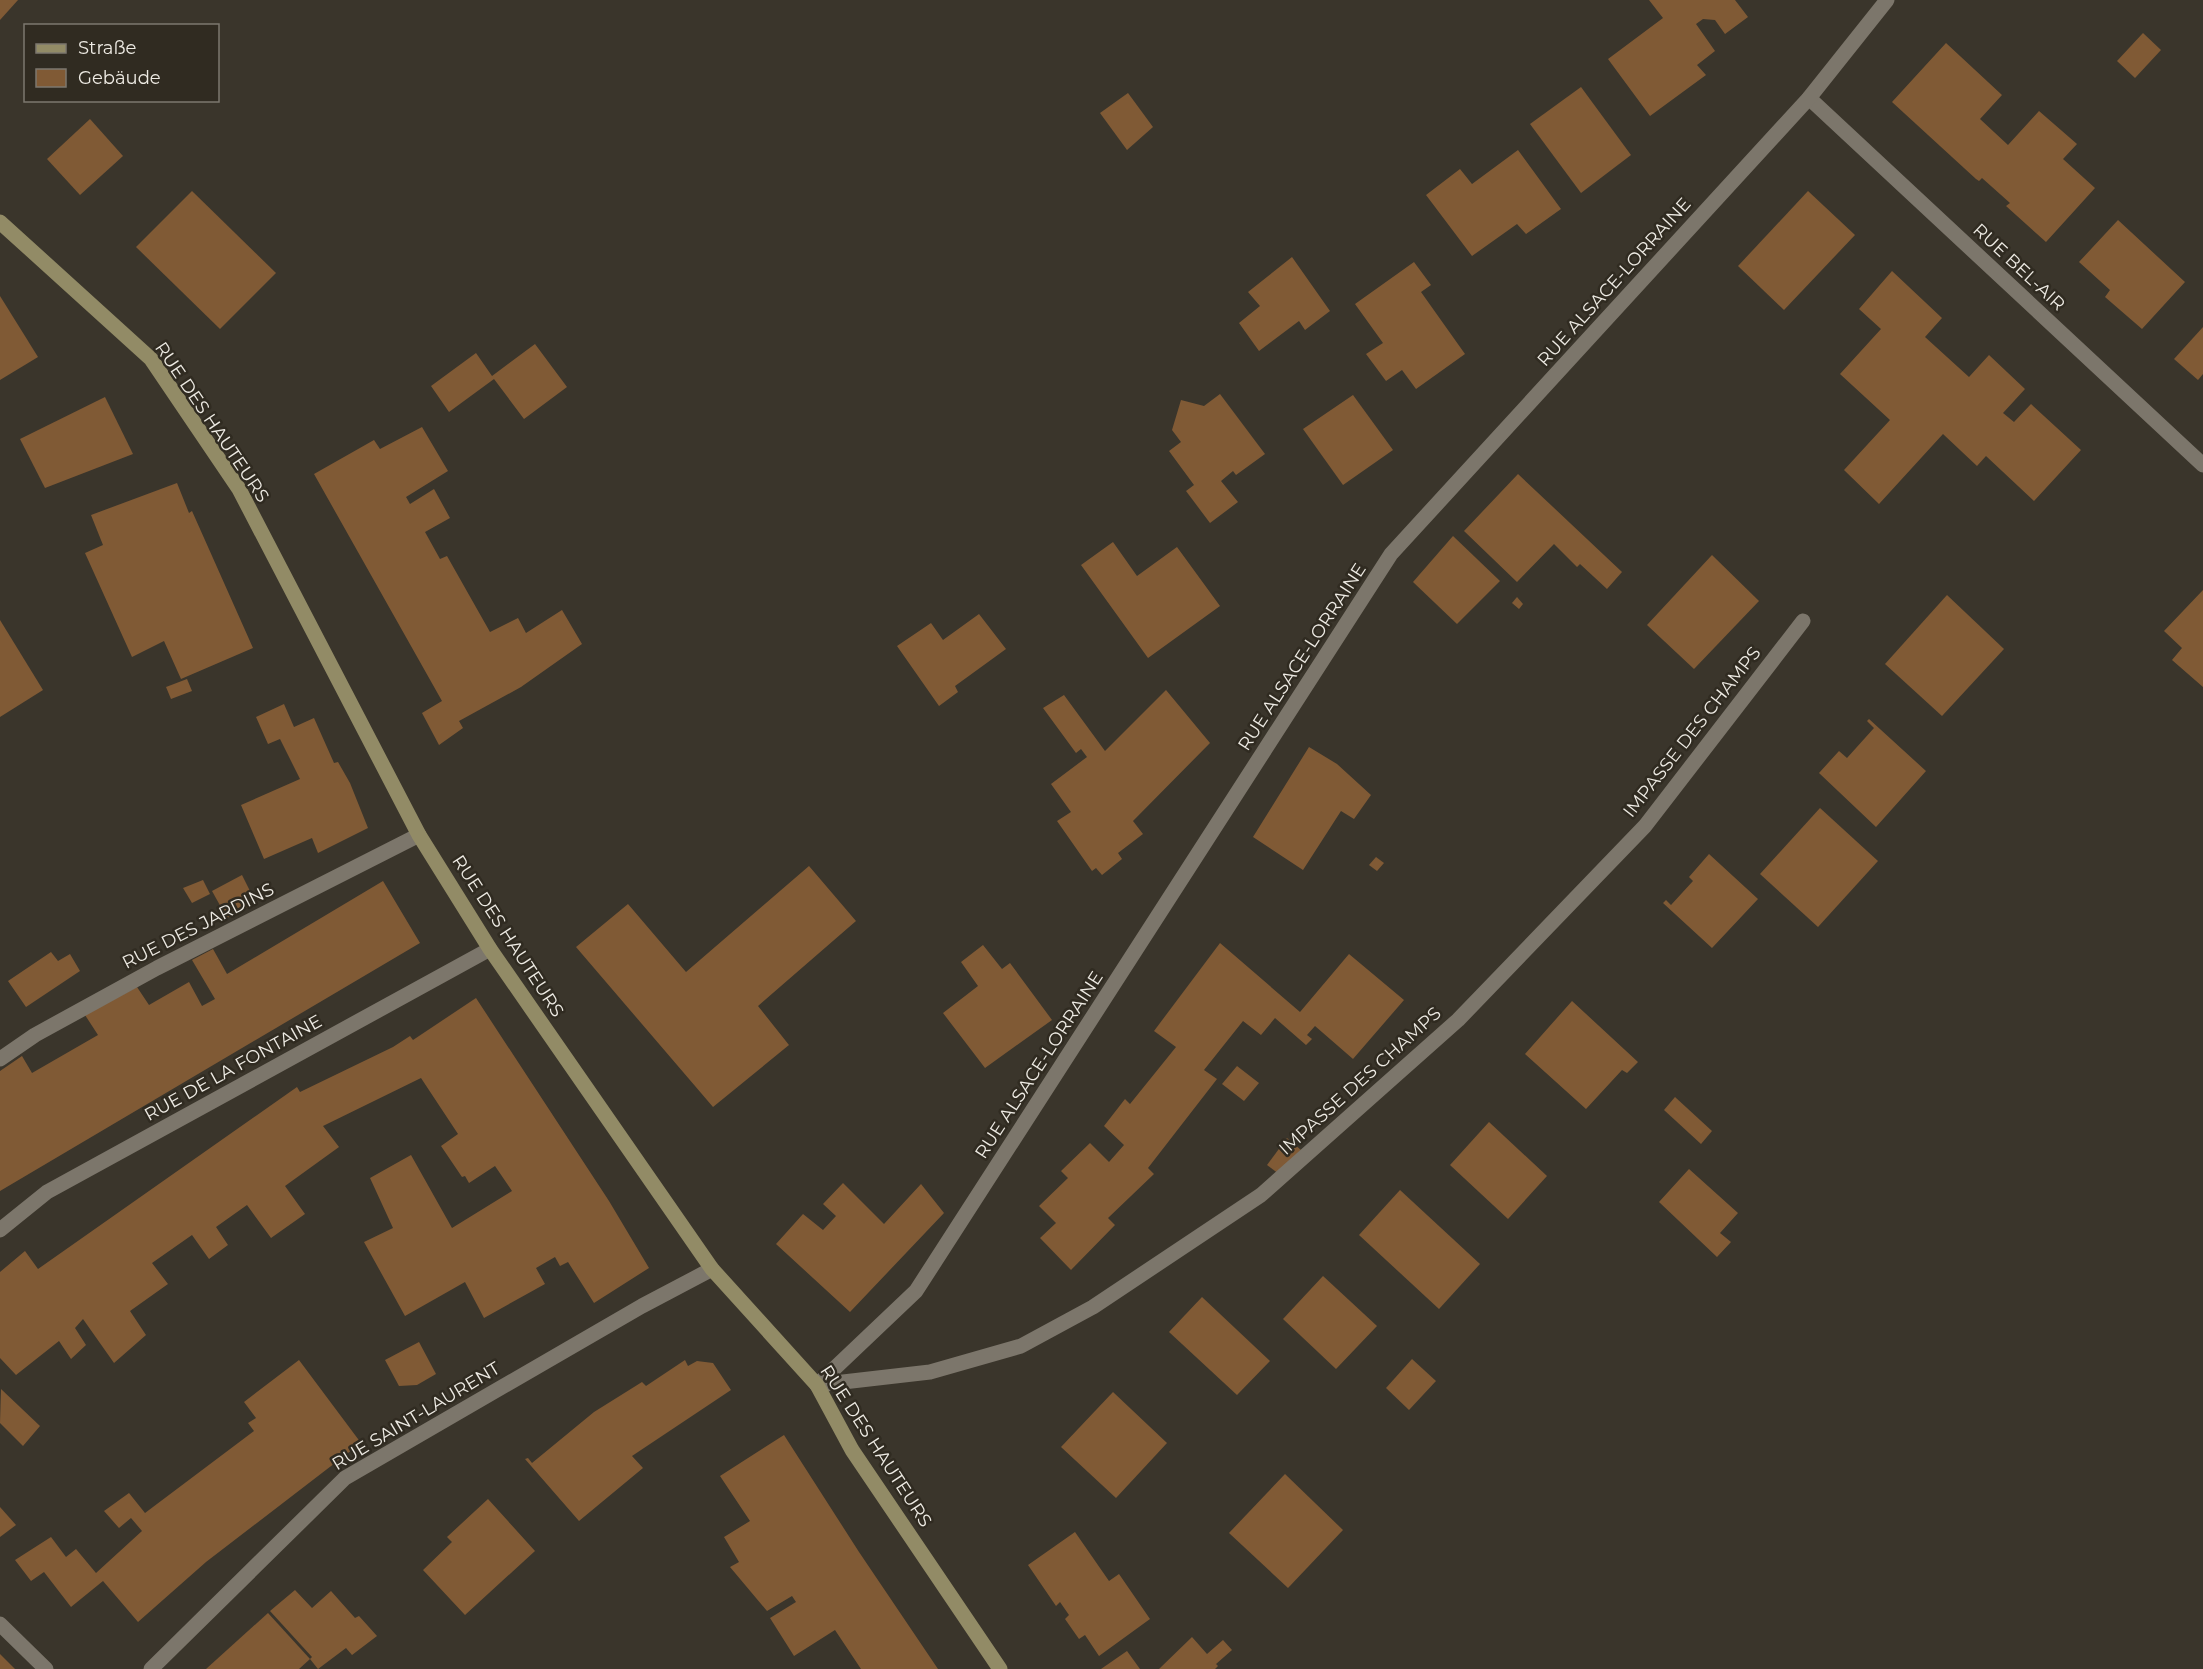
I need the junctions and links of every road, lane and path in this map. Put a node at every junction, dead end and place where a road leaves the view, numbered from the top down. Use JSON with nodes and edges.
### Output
{"nodes":[{"id":1,"x":1887,"y":0,"type":"edge"},
{"id":2,"x":1809,"y":98,"type":"junction"},
{"id":3,"x":0,"y":222,"type":"edge"},
{"id":4,"x":2203,"y":465,"type":"edge"},
{"id":5,"x":1803,"y":621,"type":"dead end"},
{"id":6,"x":419,"y":835,"type":"junction"},
{"id":7,"x":490,"y":949,"type":"junction"},
{"id":8,"x":0,"y":1059,"type":"edge"},
{"id":9,"x":0,"y":1230,"type":"edge"},
{"id":10,"x":711,"y":1269,"type":"junction"},
{"id":11,"x":816,"y":1384,"type":"junction"},
{"id":12,"x":0,"y":1624,"type":"edge"},
{"id":13,"x":46,"y":1669,"type":"edge"},
{"id":14,"x":151,"y":1669,"type":"edge"},
{"id":15,"x":1000,"y":1669,"type":"edge"}],
"edges":[{"from":1,"to":2,"type":"street","name":"RUE ALSACE-LORRAINE"},
{"from":2,"to":4,"type":"street","name":"RUE BEL-AIR"},
{"from":2,"to":11,"type":"street","name":"RUE ALSACE-LORRAINE"},
{"from":3,"to":6,"type":"street","name":"RUE DES HAUTEURS"},
{"from":5,"to":11,"type":"street","name":"IMPASSE DES CHAMPS"},
{"from":6,"to":7,"type":"street","name":"RUE DES HAUTEURS"},
{"from":6,"to":8,"type":"street","name":"RUE DES JARDINS"},
{"from":7,"to":9,"type":"street","name":"RUE DE LA FONTAINE"},
{"from":7,"to":10,"type":"street","name":"RUE DES HAUTEURS"},
{"from":10,"to":11,"type":"street","name":"RUE DES HAUTEURS"},
{"from":10,"to":14,"type":"street","name":"RUE SAINT-LAURENT"},
{"from":11,"to":15,"type":"street","name":"RUE DES HAUTEURS"},
{"from":12,"to":13,"type":"street"}]}
